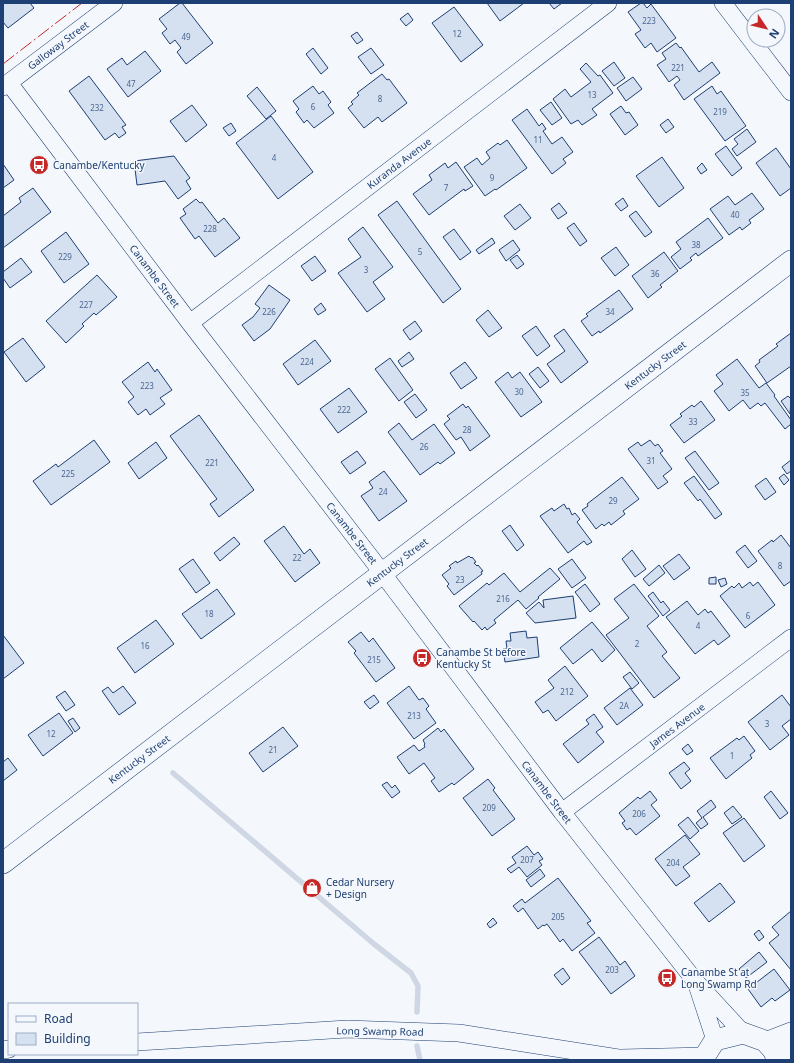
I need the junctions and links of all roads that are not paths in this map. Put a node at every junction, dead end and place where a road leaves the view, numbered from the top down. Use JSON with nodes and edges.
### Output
{"nodes":[{"id":1,"x":114,"y":3,"type":"edge"},
{"id":2,"x":608,"y":3,"type":"edge"},
{"id":3,"x":724,"y":3,"type":"edge"},
{"id":4,"x":5,"y":86,"type":"edge"},
{"id":5,"x":791,"y":92,"type":"edge"},
{"id":6,"x":791,"y":261,"type":"edge"},
{"id":7,"x":190,"y":323,"type":"junction"},
{"id":8,"x":382,"y":573,"type":"junction"},
{"id":9,"x":791,"y":638,"type":"edge"},
{"id":10,"x":562,"y":812,"type":"junction"},
{"id":11,"x":3,"y":863,"type":"edge"},
{"id":12,"x":696,"y":982,"type":"junction"},
{"id":13,"x":791,"y":1031,"type":"edge"},
{"id":14,"x":743,"y":1033,"type":"junction"},
{"id":15,"x":138,"y":1042,"type":"edge"},
{"id":16,"x":765,"y":1042,"type":"junction"},
{"id":17,"x":791,"y":1047,"type":"edge"},
{"id":18,"x":708,"y":1052,"type":"edge"},
{"id":19,"x":626,"y":1059,"type":"edge"},
{"id":20,"x":778,"y":1060,"type":"edge"}],
"edges":[{"from":1,"to":4,"type":"street","name":"Galloway Street"},
{"from":2,"to":7,"type":"street","name":"Kuranda Avenue"},
{"from":3,"to":5,"type":"street"},
{"from":4,"to":7,"type":"street","name":"Canambe Street"},
{"from":6,"to":8,"type":"street","name":"Kentucky Street"},
{"from":7,"to":8,"type":"street","name":"Canambe Street"},
{"from":8,"to":10,"type":"street","name":"Canambe Street"},
{"from":8,"to":11,"type":"street","name":"Kentucky Street"},
{"from":9,"to":10,"type":"street","name":"James Avenue"},
{"from":10,"to":12,"type":"street","name":"Canambe Street"},
{"from":12,"to":14,"type":"street","name":"Canambe Street"},
{"from":12,"to":18,"type":"street","name":"Canambe Street"},
{"from":13,"to":16,"type":"street"},
{"from":14,"to":16,"type":"street"},
{"from":14,"to":18,"type":"street"},
{"from":15,"to":19,"type":"street","name":"Long Swamp Road"},
{"from":16,"to":20,"type":"street"},
{"from":17,"to":20,"type":"street"},
{"from":18,"to":19,"type":"street","name":"Long Swamp Road"}]}
